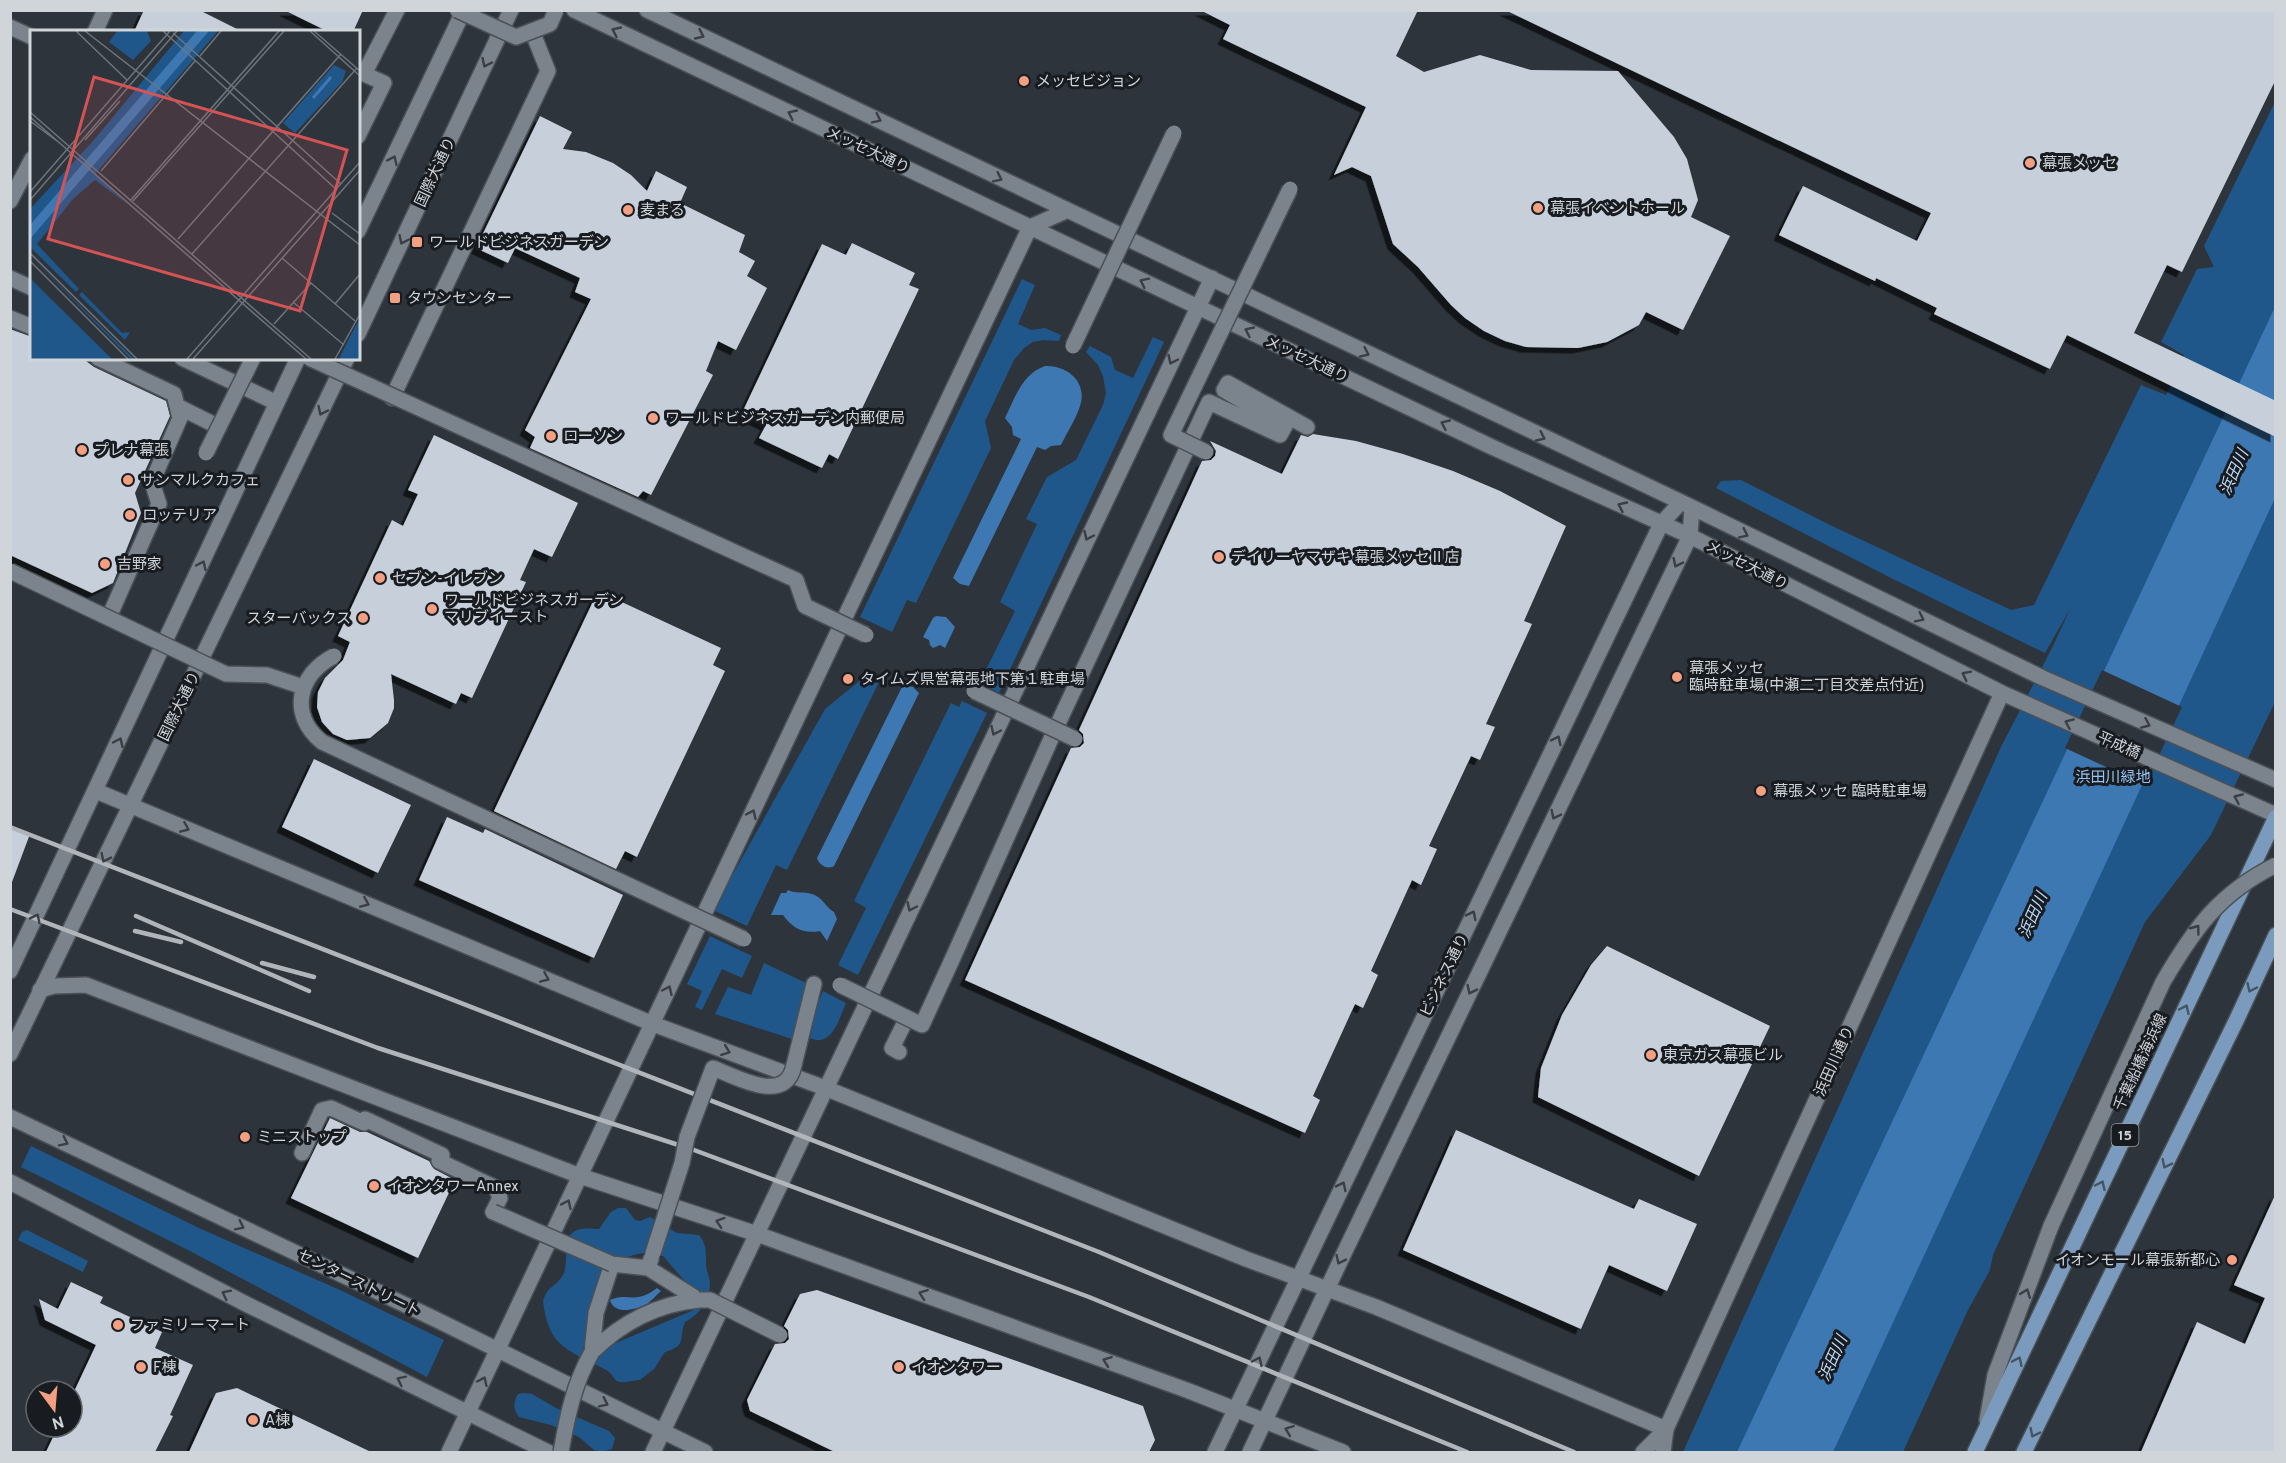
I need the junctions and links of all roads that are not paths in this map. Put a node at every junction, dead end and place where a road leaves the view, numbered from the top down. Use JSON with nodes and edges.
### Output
{"nodes":[{"id":1,"x":105,"y":10,"type":"edge"},
{"id":2,"x":397,"y":10,"type":"edge"},
{"id":3,"x":457,"y":10,"type":"edge"},
{"id":4,"x":464,"y":10,"type":"edge"},
{"id":5,"x":511,"y":10,"type":"edge"},
{"id":6,"x":556,"y":10,"type":"edge"},
{"id":7,"x":574,"y":10,"type":"edge"},
{"id":8,"x":647,"y":10,"type":"edge"},
{"id":9,"x":10,"y":27,"type":"edge"},
{"id":10,"x":96,"y":30,"type":"edge"},
{"id":11,"x":532,"y":31,"type":"junction"},
{"id":12,"x":30,"y":36,"type":"edge"},
{"id":13,"x":360,"y":132,"type":"edge"},
{"id":14,"x":1174,"y":133,"type":"dead end"},
{"id":15,"x":30,"y":163,"type":"edge"},
{"id":16,"x":1290,"y":189,"type":"dead end"},
{"id":17,"x":10,"y":201,"type":"edge"},
{"id":18,"x":1065,"y":211,"type":"junction"},
{"id":19,"x":360,"y":227,"type":"edge"},
{"id":20,"x":1030,"y":227,"type":"junction"},
{"id":21,"x":10,"y":278,"type":"edge"},
{"id":22,"x":1212,"y":278,"type":"junction"},
{"id":23,"x":30,"y":287,"type":"edge"},
{"id":24,"x":1197,"y":307,"type":"junction"},
{"id":25,"x":10,"y":318,"type":"edge"},
{"id":26,"x":30,"y":326,"type":"edge"},
{"id":27,"x":360,"y":330,"type":"edge"},
{"id":28,"x":1073,"y":346,"type":"dead end"},
{"id":29,"x":102,"y":360,"type":"edge"},
{"id":30,"x":186,"y":360,"type":"edge"},
{"id":31,"x":252,"y":360,"type":"edge"},
{"id":32,"x":297,"y":360,"type":"edge"},
{"id":33,"x":313,"y":360,"type":"edge"},
{"id":34,"x":346,"y":360,"type":"edge"},
{"id":35,"x":392,"y":398,"type":"junction"},
{"id":36,"x":277,"y":403,"type":"junction"},
{"id":37,"x":177,"y":406,"type":"junction"},
{"id":38,"x":219,"y":427,"type":"junction"},
{"id":39,"x":1308,"y":427,"type":"dead end"},
{"id":40,"x":1190,"y":443,"type":"junction"},
{"id":41,"x":1206,"y":452,"type":"dead end"},
{"id":42,"x":206,"y":453,"type":"dead end"},
{"id":43,"x":1686,"y":505,"type":"junction"},
{"id":44,"x":1661,"y":524,"type":"junction"},
{"id":45,"x":1690,"y":536,"type":"junction"},
{"id":46,"x":10,"y":571,"type":"edge"},
{"id":47,"x":109,"y":617,"type":"junction"},
{"id":48,"x":866,"y":635,"type":"dead end"},
{"id":49,"x":334,"y":656,"type":"dead end"},
{"id":50,"x":2054,"y":683,"type":"joint"},
{"id":51,"x":303,"y":687,"type":"junction"},
{"id":52,"x":974,"y":691,"type":"dead end"},
{"id":53,"x":2001,"y":693,"type":"junction"},
{"id":54,"x":2038,"y":710,"type":"joint"},
{"id":55,"x":1055,"y":730,"type":"junction"},
{"id":56,"x":1075,"y":740,"type":"dead end"},
{"id":57,"x":2276,"y":780,"type":"edge"},
{"id":58,"x":96,"y":791,"type":"junction"},
{"id":59,"x":131,"y":806,"type":"junction"},
{"id":60,"x":2276,"y":816,"type":"edge"},
{"id":61,"x":2276,"y":865,"type":"edge"},
{"id":62,"x":2276,"y":935,"type":"edge"},
{"id":63,"x":744,"y":939,"type":"dead end"},
{"id":64,"x":10,"y":971,"type":"edge"},
{"id":65,"x":814,"y":984,"type":"dead end"},
{"id":66,"x":840,"y":985,"type":"dead end"},
{"id":67,"x":40,"y":990,"type":"junction"},
{"id":68,"x":906,"y":1018,"type":"junction"},
{"id":69,"x":653,"y":1024,"type":"junction"},
{"id":70,"x":899,"y":1052,"type":"dead end"},
{"id":71,"x":10,"y":1054,"type":"edge"},
{"id":72,"x":825,"y":1088,"type":"junction"},
{"id":73,"x":10,"y":1117,"type":"edge"},
{"id":74,"x":302,"y":1154,"type":"dead end"},
{"id":75,"x":580,"y":1176,"type":"junction"},
{"id":76,"x":10,"y":1182,"type":"edge"},
{"id":77,"x":757,"y":1234,"type":"junction"},
{"id":78,"x":612,"y":1264,"type":"junction"},
{"id":79,"x":648,"y":1268,"type":"junction"},
{"id":80,"x":1298,"y":1278,"type":"junction"},
{"id":81,"x":1327,"y":1289,"type":"junction"},
{"id":82,"x":699,"y":1300,"type":"junction"},
{"id":83,"x":780,"y":1335,"type":"dead end"},
{"id":84,"x":498,"y":1350,"type":"junction"},
{"id":85,"x":592,"y":1352,"type":"junction"},
{"id":86,"x":1236,"y":1409,"type":"junction"},
{"id":87,"x":468,"y":1413,"type":"junction"},
{"id":88,"x":1265,"y":1421,"type":"junction"},
{"id":89,"x":1666,"y":1429,"type":"junction"},
{"id":90,"x":1986,"y":1429,"type":"junction"},
{"id":91,"x":663,"y":1432,"type":"junction"},
{"id":92,"x":449,"y":1452,"type":"edge"},
{"id":93,"x":548,"y":1452,"type":"edge"},
{"id":94,"x":561,"y":1452,"type":"edge"},
{"id":95,"x":653,"y":1452,"type":"edge"},
{"id":96,"x":705,"y":1452,"type":"edge"},
{"id":97,"x":1215,"y":1452,"type":"edge"},
{"id":98,"x":1250,"y":1452,"type":"edge"},
{"id":99,"x":1343,"y":1452,"type":"edge"},
{"id":100,"x":1643,"y":1452,"type":"edge"},
{"id":101,"x":1663,"y":1452,"type":"edge"},
{"id":102,"x":1975,"y":1452,"type":"edge"},
{"id":103,"x":2024,"y":1452,"type":"edge"}],
"edges":[{"from":1,"to":10,"type":"street"},
{"from":2,"to":13,"type":"street"},
{"from":3,"to":11,"type":"street","bridge":true},
{"from":19,"to":4,"type":"street","one_way":true},
{"from":5,"to":27,"type":"street","name":"国際大通り","one_way":true},
{"from":6,"to":11,"type":"street","bridge":true},
{"from":20,"to":7,"type":"street","name":"メッセ大通り","one_way":true},
{"from":8,"to":18,"type":"street","name":"メッセ大通り","one_way":true},
{"from":9,"to":12,"type":"street"},
{"from":11,"to":35,"type":"street"},
{"from":14,"to":28,"type":"street","bridge":true},
{"from":15,"to":17,"type":"street"},
{"from":16,"to":40,"type":"street","bridge":true},
{"from":18,"to":20,"type":"street"},
{"from":18,"to":22,"type":"street","name":"メッセ大通り"},
{"from":24,"to":20,"type":"street","name":"メッセ大通り","one_way":true},
{"from":69,"to":20,"type":"street","one_way":true},
{"from":21,"to":23,"type":"street"},
{"from":22,"to":24,"type":"street"},
{"from":22,"to":43,"type":"street","name":"メッセ大通り","one_way":true},
{"from":44,"to":24,"type":"street","name":"メッセ大通り","one_way":true},
{"from":24,"to":72,"type":"street","one_way":true},
{"from":25,"to":26,"type":"street"},
{"from":29,"to":37,"type":"street"},
{"from":30,"to":36,"type":"street"},
{"from":31,"to":38,"type":"street","bridge":true},
{"from":32,"to":36,"type":"street"},
{"from":33,"to":35,"type":"street","bridge":true},
{"from":34,"to":59,"type":"street","name":"国際大通り","one_way":true},
{"from":35,"to":48,"type":"street","bridge":true},
{"from":58,"to":36,"type":"street","one_way":true},
{"from":37,"to":38,"type":"street"},
{"from":37,"to":47,"type":"street"},
{"from":38,"to":42,"type":"street","bridge":true},
{"from":39,"to":40,"type":"street"},
{"from":40,"to":41,"type":"street","bridge":true},
{"from":40,"to":55,"type":"street"},
{"from":43,"to":44,"type":"street","name":"ビジネス通り"},
{"from":43,"to":45,"type":"street","name":"ビジネス通り"},
{"from":43,"to":50,"type":"street","name":"メッセ大通り","one_way":true},
{"from":44,"to":45,"type":"street","name":"メッセ大通り"},
{"from":80,"to":44,"type":"street","name":"ビジネス通り","one_way":true},
{"from":53,"to":45,"type":"street","name":"メッセ大通り","one_way":true},
{"from":45,"to":81,"type":"street","name":"ビジネス通り","one_way":true},
{"from":46,"to":47,"type":"street","bridge":true},
{"from":47,"to":51,"type":"street","bridge":true},
{"from":49,"to":51,"type":"street","bridge":true},
{"from":50,"to":57,"type":"street","name":"平成橋","one_way":true},
{"from":51,"to":63,"type":"street","bridge":true},
{"from":52,"to":55,"type":"street","bridge":true},
{"from":53,"to":54,"type":"street","name":"メッセ大通り"},
{"from":53,"to":89,"type":"street","name":"浜田川通り"},
{"from":60,"to":54,"type":"street","name":"平成橋","one_way":true},
{"from":55,"to":56,"type":"street","bridge":true},
{"from":55,"to":68,"type":"street","bridge":true},
{"from":58,"to":59,"type":"street"},
{"from":64,"to":58,"type":"street","one_way":true},
{"from":59,"to":67,"type":"street","name":"国際大通り","one_way":true},
{"from":59,"to":69,"type":"street","one_way":true},
{"from":90,"to":60,"type":"main road","name":"千葉船橋海浜線","number":"15","one_way":true},
{"from":90,"to":61,"type":"street","one_way":true,"bridge":true},
{"from":62,"to":103,"type":"main road","one_way":true},
{"from":65,"to":79,"type":"street","bridge":true},
{"from":66,"to":68,"type":"street","bridge":true},
{"from":67,"to":71,"type":"street","name":"国際大通り"},
{"from":67,"to":75,"type":"street"},
{"from":68,"to":70,"type":"street"},
{"from":69,"to":72,"type":"street","one_way":true},
{"from":69,"to":75,"type":"street"},
{"from":72,"to":77,"type":"street"},
{"from":72,"to":80,"type":"street"},
{"from":73,"to":84,"type":"street","name":"センターストリート","one_way":true},
{"from":74,"to":78,"type":"street","bridge":true},
{"from":77,"to":75,"type":"street","one_way":true},
{"from":84,"to":75,"type":"street","one_way":true},
{"from":87,"to":76,"type":"street","one_way":true},
{"from":86,"to":77,"type":"street","one_way":true},
{"from":77,"to":91,"type":"street"},
{"from":78,"to":79,"type":"street"},
{"from":78,"to":85,"type":"street"},
{"from":79,"to":82,"type":"street"},
{"from":80,"to":81,"type":"street"},
{"from":86,"to":80,"type":"street","name":"ビジネス通り","one_way":true},
{"from":81,"to":88,"type":"street","name":"ビジネス通り"},
{"from":81,"to":89,"type":"street"},
{"from":82,"to":83,"type":"street","bridge":true},
{"from":82,"to":85,"type":"street"},
{"from":87,"to":84,"type":"street","one_way":true},
{"from":84,"to":91,"type":"street","name":"センターストリート","one_way":true},
{"from":85,"to":94,"type":"street","bridge":true},
{"from":86,"to":88,"type":"street"},
{"from":86,"to":97,"type":"street","name":"ビジネス通り"},
{"from":87,"to":92,"type":"street"},
{"from":87,"to":93,"type":"street"},
{"from":88,"to":98,"type":"street","name":"ビジネス通り"},
{"from":99,"to":88,"type":"street","one_way":true},
{"from":89,"to":100,"type":"street"},
{"from":89,"to":101,"type":"street"},
{"from":90,"to":102,"type":"main road","name":"千葉船橋海浜線","number":"15"},
{"from":91,"to":95,"type":"street"},
{"from":91,"to":96,"type":"street","name":"センターストリート"}]}
